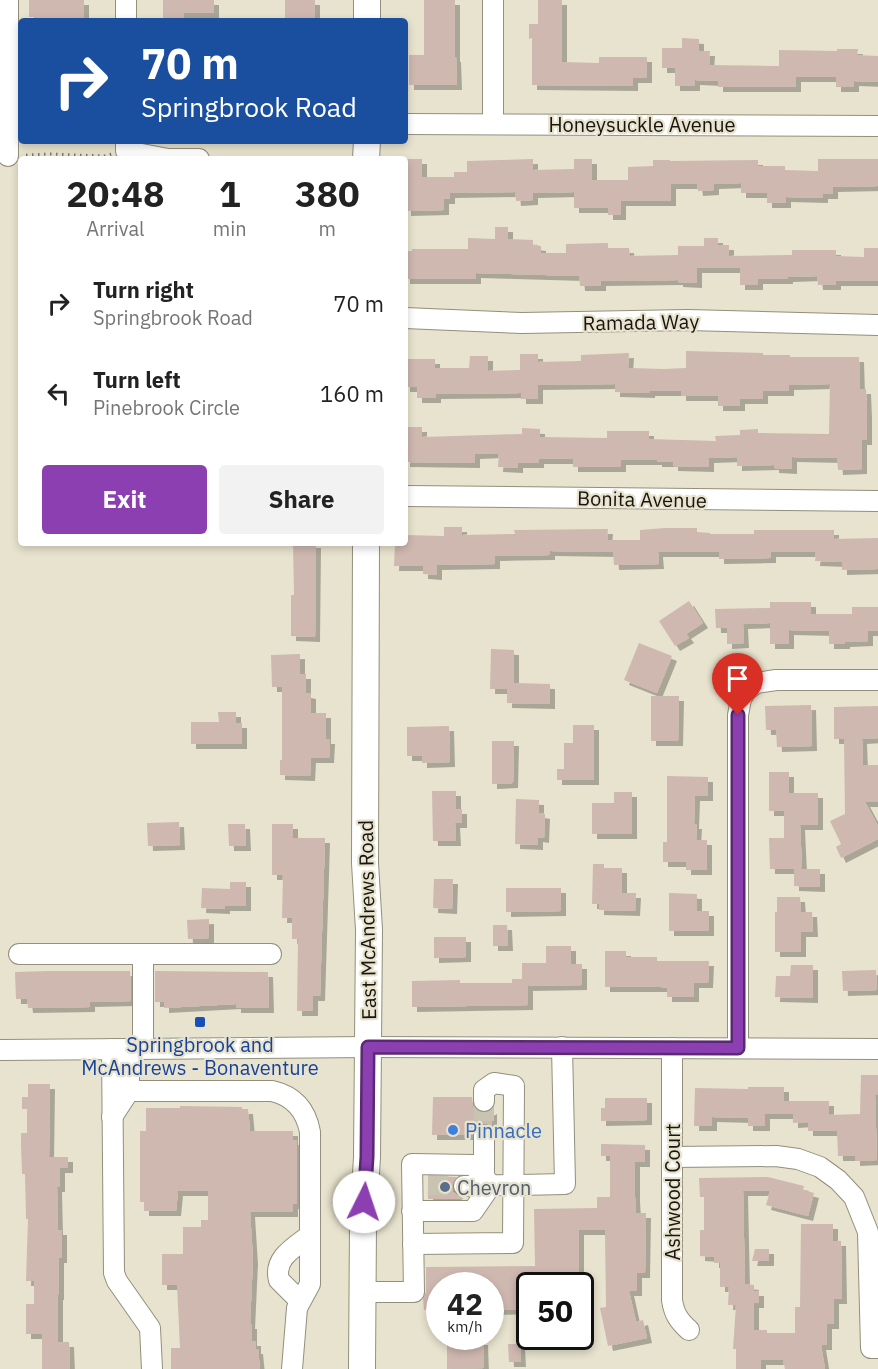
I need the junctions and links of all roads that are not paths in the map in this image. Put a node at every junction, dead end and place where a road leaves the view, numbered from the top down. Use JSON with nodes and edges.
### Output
{"nodes":[{"id":1,"x":8,"y":0,"type":"edge"},
{"id":2,"x":126,"y":0,"type":"edge"},
{"id":3,"x":367,"y":0,"type":"edge"},
{"id":4,"x":494,"y":0,"type":"edge"},
{"id":5,"x":126,"y":18,"type":"edge"},
{"id":6,"x":367,"y":18,"type":"edge"},
{"id":7,"x":408,"y":123,"type":"edge"},
{"id":8,"x":493,"y":123,"type":"junction"},
{"id":9,"x":878,"y":126,"type":"edge"},
{"id":10,"x":126,"y":146,"type":"edge"},
{"id":11,"x":9,"y":156,"type":"edge"},
{"id":12,"x":158,"y":156,"type":"edge"},
{"id":13,"x":408,"y":318,"type":"edge"},
{"id":14,"x":878,"y":325,"type":"edge"},
{"id":15,"x":408,"y":496,"type":"edge"},
{"id":16,"x":878,"y":501,"type":"edge"},
{"id":17,"x":366,"y":546,"type":"edge"},
{"id":18,"x":878,"y":680,"type":"edge"},
{"id":19,"x":19,"y":954,"type":"dead end"},
{"id":20,"x":143,"y":954,"type":"junction"},
{"id":21,"x":271,"y":954,"type":"dead end"},
{"id":22,"x":368,"y":1047,"type":"junction"},
{"id":23,"x":562,"y":1047,"type":"junction"},
{"id":24,"x":672,"y":1048,"type":"junction"},
{"id":25,"x":738,"y":1048,"type":"junction"},
{"id":26,"x":128,"y":1049,"type":"junction"},
{"id":27,"x":878,"y":1049,"type":"edge"},
{"id":28,"x":0,"y":1050,"type":"edge"},
{"id":29,"x":129,"y":1091,"type":"junction"},
{"id":30,"x":484,"y":1101,"type":"tunnel mouth"},
{"id":31,"x":112,"y":1117,"type":"junction"},
{"id":32,"x":484,"y":1135,"type":"tunnel mouth"},
{"id":33,"x":673,"y":1157,"type":"junction"},
{"id":34,"x":488,"y":1181,"type":"junction"},
{"id":35,"x":464,"y":1186,"type":"tunnel mouth"},
{"id":36,"x":513,"y":1186,"type":"junction"},
{"id":37,"x":412,"y":1211,"type":"junction"},
{"id":38,"x":310,"y":1235,"type":"junction"},
{"id":39,"x":413,"y":1244,"type":"junction"},
{"id":40,"x":362,"y":1292,"type":"junction"},
{"id":41,"x":300,"y":1301,"type":"junction"},
{"id":42,"x":689,"y":1330,"type":"dead end"},
{"id":43,"x":878,"y":1348,"type":"edge"},
{"id":44,"x":152,"y":1369,"type":"edge"},
{"id":45,"x":292,"y":1369,"type":"edge"},
{"id":46,"x":362,"y":1369,"type":"edge"}],
"edges":[{"from":1,"to":11,"type":"street"},
{"from":2,"to":5,"type":"street"},
{"from":3,"to":6,"type":"main road"},
{"from":4,"to":8,"type":"street"},
{"from":7,"to":8,"type":"street","name":"Honeysuckle Avenue"},
{"from":8,"to":9,"type":"street","name":"Honeysuckle Avenue"},
{"from":10,"to":12,"type":"street"},
{"from":13,"to":14,"type":"street","name":"Ramada Way"},
{"from":15,"to":16,"type":"street","name":"Bonita Avenue"},
{"from":17,"to":22,"type":"main road","name":"East McAndrews Road"},
{"from":18,"to":25,"type":"street"},
{"from":19,"to":20,"type":"street"},
{"from":20,"to":21,"type":"street"},
{"from":20,"to":26,"type":"street"},
{"from":22,"to":23,"type":"street"},
{"from":22,"to":26,"type":"street"},
{"from":22,"to":40,"type":"main road","name":"East McAndrews Road"},
{"from":23,"to":24,"type":"street"},
{"from":23,"to":36,"type":"street"},
{"from":24,"to":25,"type":"street"},
{"from":24,"to":33,"type":"street","name":"Ashwood Court"},
{"from":25,"to":27,"type":"street"},
{"from":26,"to":28,"type":"street"},
{"from":26,"to":29,"type":"street"},
{"from":26,"to":31,"type":"street"},
{"from":29,"to":31,"type":"street"},
{"from":29,"to":38,"type":"street"},
{"from":30,"to":36,"type":"street"},
{"from":31,"to":44,"type":"street"},
{"from":32,"to":34,"type":"street"},
{"from":33,"to":42,"type":"street","name":"Ashwood Court"},
{"from":33,"to":43,"type":"street"},
{"from":34,"to":35,"type":"street"},
{"from":34,"to":36,"type":"street"},
{"from":34,"to":37,"type":"street"},
{"from":34,"to":37,"type":"street"},
{"from":36,"to":39,"type":"street"},
{"from":37,"to":39,"type":"street"},
{"from":38,"to":41,"type":"street"},
{"from":38,"to":41,"type":"street"},
{"from":39,"to":40,"type":"street"},
{"from":40,"to":46,"type":"main road","name":"East McAndrews Road"},
{"from":41,"to":45,"type":"street"}]}
